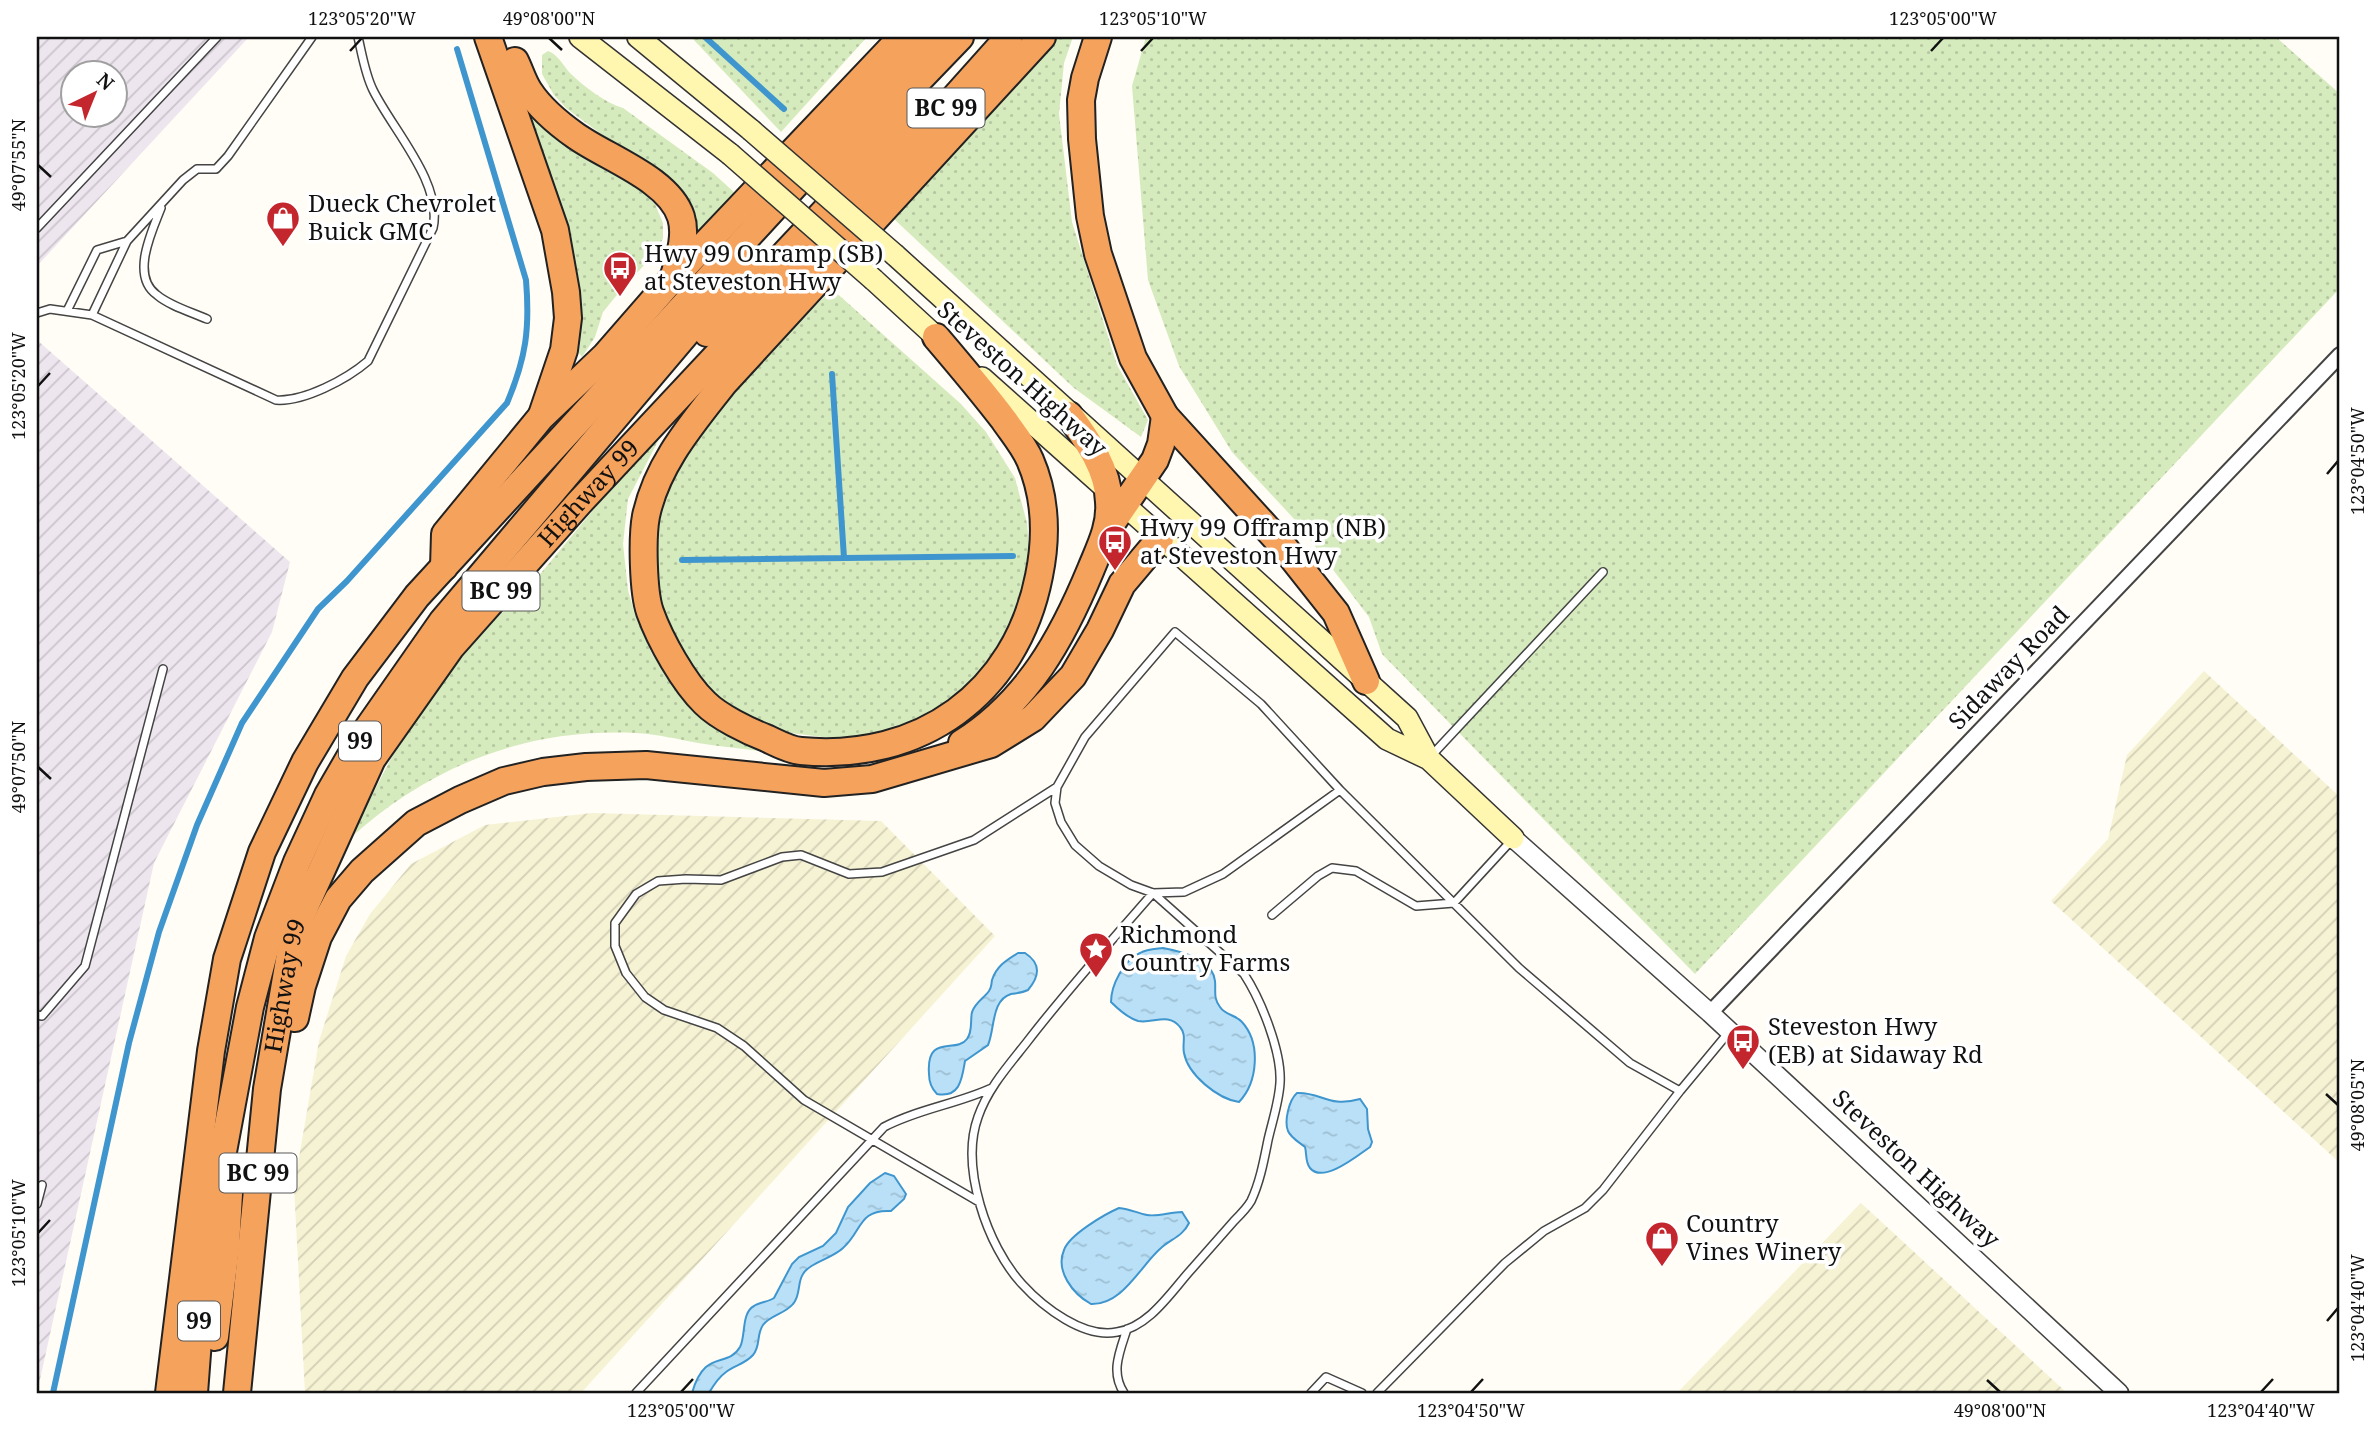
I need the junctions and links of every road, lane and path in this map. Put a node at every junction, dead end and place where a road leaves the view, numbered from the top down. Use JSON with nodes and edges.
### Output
{"nodes":[{"id":1,"x":216,"y":37,"type":"edge"},
{"id":2,"x":312,"y":37,"type":"edge"},
{"id":3,"x":358,"y":37,"type":"edge"},
{"id":4,"x":488,"y":37,"type":"edge"},
{"id":5,"x":580,"y":37,"type":"edge"},
{"id":6,"x":638,"y":37,"type":"edge"},
{"id":7,"x":902,"y":37,"type":"edge"},
{"id":8,"x":931,"y":37,"type":"edge"},
{"id":9,"x":960,"y":37,"type":"edge"},
{"id":10,"x":990,"y":37,"type":"edge"},
{"id":11,"x":1009,"y":37,"type":"edge"},
{"id":12,"x":1042,"y":37,"type":"edge"},
{"id":13,"x":1098,"y":37,"type":"edge"},
{"id":14,"x":517,"y":49,"type":"edge"},
{"id":15,"x":520,"y":127,"type":"junction"},
{"id":16,"x":164,"y":201,"type":"junction"},
{"id":17,"x":37,"y":228,"type":"edge"},
{"id":18,"x":127,"y":241,"type":"junction"},
{"id":19,"x":673,"y":278,"type":"junction"},
{"id":20,"x":67,"y":311,"type":"junction"},
{"id":21,"x":37,"y":313,"type":"edge"},
{"id":22,"x":92,"y":315,"type":"junction"},
{"id":23,"x":206,"y":319,"type":"dead end"},
{"id":24,"x":936,"y":337,"type":"junction"},
{"id":25,"x":2340,"y":355,"type":"edge"},
{"id":26,"x":1069,"y":415,"type":"junction"},
{"id":27,"x":1165,"y":416,"type":"junction"},
{"id":28,"x":541,"y":417,"type":"junction"},
{"id":29,"x":587,"y":453,"type":"junction"},
{"id":30,"x":1144,"y":480,"type":"junction"},
{"id":31,"x":1117,"y":499,"type":"junction"},
{"id":32,"x":1160,"y":538,"type":"junction"},
{"id":33,"x":444,"y":567,"type":"junction"},
{"id":34,"x":1603,"y":572,"type":"dead end"},
{"id":35,"x":163,"y":669,"type":"dead end"},
{"id":36,"x":1366,"y":681,"type":"junction"},
{"id":37,"x":940,"y":758,"type":"junction"},
{"id":38,"x":1429,"y":759,"type":"junction"},
{"id":39,"x":1057,"y":787,"type":"junction"},
{"id":40,"x":1340,"y":790,"type":"junction"},
{"id":41,"x":1513,"y":838,"type":"junction"},
{"id":42,"x":1153,"y":893,"type":"junction"},
{"id":43,"x":1454,"y":903,"type":"junction"},
{"id":44,"x":1272,"y":915,"type":"dead end"},
{"id":45,"x":1710,"y":1013,"type":"junction"},
{"id":46,"x":37,"y":1015,"type":"edge"},
{"id":47,"x":1730,"y":1032,"type":"junction"},
{"id":48,"x":234,"y":1084,"type":"junction"},
{"id":49,"x":992,"y":1087,"type":"junction"},
{"id":50,"x":267,"y":1089,"type":"junction"},
{"id":51,"x":1680,"y":1091,"type":"junction"},
{"id":52,"x":871,"y":1140,"type":"junction"},
{"id":53,"x":42,"y":1185,"type":"dead end"},
{"id":54,"x":979,"y":1202,"type":"junction"},
{"id":55,"x":37,"y":1204,"type":"edge"},
{"id":56,"x":1127,"y":1329,"type":"junction"},
{"id":57,"x":169,"y":1393,"type":"edge"},
{"id":58,"x":194,"y":1393,"type":"edge"},
{"id":59,"x":210,"y":1393,"type":"edge"},
{"id":60,"x":237,"y":1393,"type":"edge"},
{"id":61,"x":636,"y":1393,"type":"edge"},
{"id":62,"x":1124,"y":1393,"type":"edge"},
{"id":63,"x":1311,"y":1393,"type":"edge"},
{"id":64,"x":1362,"y":1393,"type":"edge"},
{"id":65,"x":1377,"y":1393,"type":"edge"},
{"id":66,"x":2119,"y":1393,"type":"edge"}],
"edges":[{"from":1,"to":17,"type":"lane"},
{"from":2,"to":16,"type":"lane"},
{"from":3,"to":22,"type":"lane"},
{"from":4,"to":15,"type":"highway"},
{"from":5,"to":24,"type":"main road","name":"Steveston Highway","bridge":true},
{"from":6,"to":26,"type":"main road","name":"Steveston Highway","bridge":true},
{"from":7,"to":19,"type":"highway"},
{"from":8,"to":33,"type":"highway","number":"BC 99"},
{"from":9,"to":29,"type":"highway","number":"99"},
{"from":10,"to":29,"type":"highway","number":"99"},
{"from":11,"to":50,"type":"highway","name":"Highway 99","number":"BC 99"},
{"from":12,"to":24,"type":"highway"},
{"from":13,"to":27,"type":"highway"},
{"from":14,"to":15,"type":"highway"},
{"from":14,"to":19,"type":"highway"},
{"from":15,"to":28,"type":"highway"},
{"from":16,"to":18,"type":"lane"},
{"from":16,"to":23,"type":"lane"},
{"from":18,"to":20,"type":"lane"},
{"from":18,"to":22,"type":"lane"},
{"from":19,"to":28,"type":"highway"},
{"from":20,"to":21,"type":"lane"},
{"from":20,"to":22,"type":"lane"},
{"from":24,"to":31,"type":"main road","name":"Steveston Highway"},
{"from":25,"to":45,"type":"street","name":"Sidaway Road"},
{"from":26,"to":30,"type":"main road","name":"Steveston Highway"},
{"from":26,"to":31,"type":"highway"},
{"from":27,"to":30,"type":"highway"},
{"from":27,"to":36,"type":"highway"},
{"from":28,"to":33,"type":"highway"},
{"from":29,"to":48,"type":"highway","number":"99"},
{"from":30,"to":31,"type":"highway"},
{"from":30,"to":36,"type":"main road","name":"Steveston Highway"},
{"from":31,"to":32,"type":"main road","name":"Steveston Highway"},
{"from":31,"to":37,"type":"highway"},
{"from":32,"to":37,"type":"highway"},
{"from":32,"to":38,"type":"main road","name":"Steveston Highway"},
{"from":33,"to":57,"type":"highway","number":"BC 99"},
{"from":34,"to":38,"type":"lane"},
{"from":35,"to":46,"type":"lane"},
{"from":36,"to":38,"type":"main road","name":"Steveston Highway"},
{"from":37,"to":50,"type":"highway"},
{"from":38,"to":41,"type":"main road","name":"Steveston Highway"},
{"from":39,"to":40,"type":"lane"},
{"from":39,"to":42,"type":"lane"},
{"from":39,"to":52,"type":"lane"},
{"from":40,"to":42,"type":"lane"},
{"from":40,"to":43,"type":"lane"},
{"from":41,"to":43,"type":"lane"},
{"from":41,"to":45,"type":"street","name":"Steveston Highway"},
{"from":42,"to":49,"type":"lane"},
{"from":42,"to":56,"type":"lane"},
{"from":43,"to":44,"type":"lane"},
{"from":43,"to":51,"type":"lane"},
{"from":45,"to":47,"type":"street","name":"Steveston Highway"},
{"from":47,"to":51,"type":"lane"},
{"from":47,"to":66,"type":"street","name":"Steveston Highway"},
{"from":48,"to":58,"type":"highway","number":"99"},
{"from":48,"to":59,"type":"highway","number":"99"},
{"from":49,"to":52,"type":"lane"},
{"from":49,"to":54,"type":"lane"},
{"from":50,"to":60,"type":"highway","name":"Highway 99","number":"BC 99"},
{"from":51,"to":65,"type":"lane"},
{"from":52,"to":54,"type":"lane"},
{"from":52,"to":61,"type":"lane"},
{"from":53,"to":55,"type":"lane"},
{"from":54,"to":56,"type":"lane"},
{"from":56,"to":62,"type":"lane"},
{"from":63,"to":64,"type":"lane"}]}
